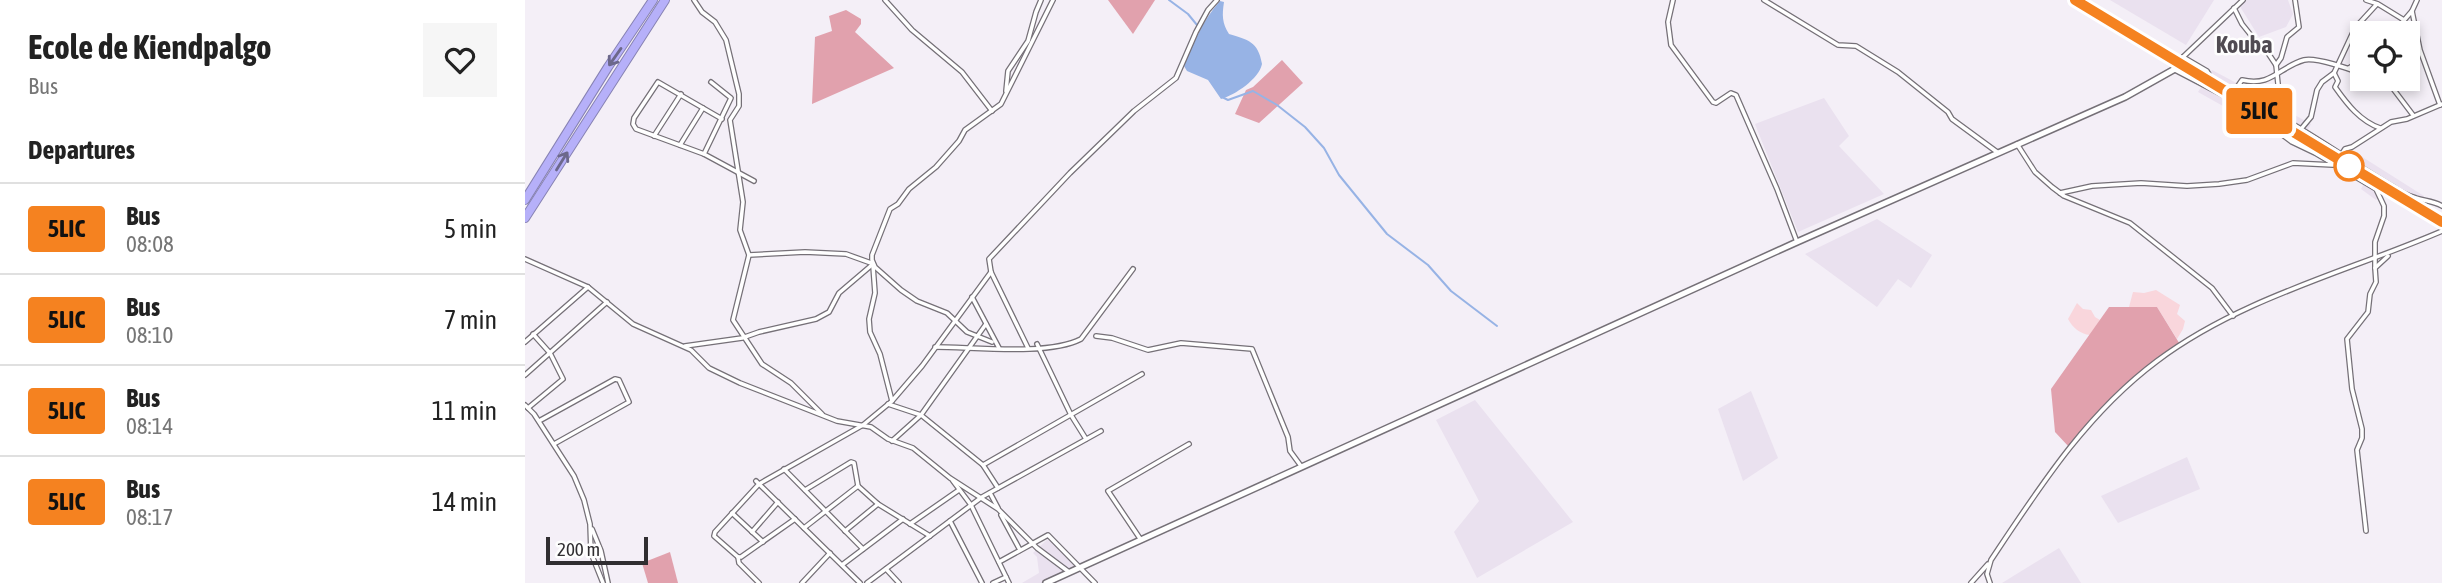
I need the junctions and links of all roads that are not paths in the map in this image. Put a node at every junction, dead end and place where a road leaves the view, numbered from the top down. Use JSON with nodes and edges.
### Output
{"nodes":[{"id":1,"x":653,"y":0,"type":"edge"},
{"id":2,"x":665,"y":0,"type":"edge"},
{"id":3,"x":694,"y":0,"type":"edge"},
{"id":4,"x":885,"y":0,"type":"edge"},
{"id":5,"x":1041,"y":0,"type":"edge"},
{"id":6,"x":1053,"y":0,"type":"edge"},
{"id":7,"x":1217,"y":0,"type":"edge"},
{"id":8,"x":1673,"y":0,"type":"edge"},
{"id":9,"x":1764,"y":0,"type":"edge"},
{"id":10,"x":2075,"y":0,"type":"edge"},
{"id":11,"x":2243,"y":0,"type":"edge"},
{"id":12,"x":2295,"y":0,"type":"edge"},
{"id":13,"x":2366,"y":0,"type":"edge"},
{"id":14,"x":2417,"y":0,"type":"edge"},
{"id":15,"x":2377,"y":4,"type":"junction"},
{"id":16,"x":2234,"y":8,"type":"junction"},
{"id":17,"x":2412,"y":11,"type":"junction"},
{"id":18,"x":2404,"y":20,"type":"joint"},
{"id":19,"x":2414,"y":21,"type":"edge"},
{"id":20,"x":2420,"y":50,"type":"edge"},
{"id":21,"x":2179,"y":63,"type":"junction"},
{"id":22,"x":2337,"y":64,"type":"junction"},
{"id":23,"x":2276,"y":65,"type":"junction"},
{"id":24,"x":2349,"y":68,"type":"edge"},
{"id":25,"x":2334,"y":73,"type":"junction"},
{"id":26,"x":2277,"y":76,"type":"junction"},
{"id":27,"x":711,"y":82,"type":"dead end"},
{"id":28,"x":2395,"y":91,"type":"edge"},
{"id":29,"x":2232,"y":93,"type":"junction"},
{"id":30,"x":681,"y":94,"type":"junction"},
{"id":31,"x":1006,"y":95,"type":"junction"},
{"id":32,"x":2441,"y":105,"type":"edge"},
{"id":33,"x":703,"y":108,"type":"junction"},
{"id":34,"x":992,"y":111,"type":"junction"},
{"id":35,"x":2413,"y":115,"type":"junction"},
{"id":36,"x":722,"y":119,"type":"junction"},
{"id":37,"x":2293,"y":124,"type":"junction"},
{"id":38,"x":2380,"y":128,"type":"junction"},
{"id":39,"x":2301,"y":129,"type":"junction"},
{"id":40,"x":655,"y":136,"type":"junction"},
{"id":41,"x":2017,"y":143,"type":"junction"},
{"id":42,"x":680,"y":145,"type":"junction"},
{"id":43,"x":1997,"y":152,"type":"junction"},
{"id":44,"x":704,"y":154,"type":"junction"},
{"id":45,"x":2341,"y":155,"type":"junction"},
{"id":46,"x":2336,"y":165,"type":"junction"},
{"id":47,"x":737,"y":172,"type":"junction"},
{"id":48,"x":754,"y":181,"type":"dead end"},
{"id":49,"x":2060,"y":193,"type":"junction"},
{"id":50,"x":525,"y":200,"type":"edge"},
{"id":51,"x":2442,"y":206,"type":"edge"},
{"id":52,"x":525,"y":218,"type":"edge"},
{"id":53,"x":2442,"y":222,"type":"edge"},
{"id":54,"x":2442,"y":231,"type":"edge"},
{"id":55,"x":1797,"y":242,"type":"junction"},
{"id":56,"x":2392,"y":253,"type":"junction"},
{"id":57,"x":748,"y":255,"type":"junction"},
{"id":58,"x":525,"y":259,"type":"edge"},
{"id":59,"x":2375,"y":259,"type":"junction"},
{"id":60,"x":873,"y":264,"type":"junction"},
{"id":61,"x":2375,"y":268,"type":"junction"},
{"id":62,"x":1133,"y":269,"type":"dead end"},
{"id":63,"x":991,"y":272,"type":"junction"},
{"id":64,"x":588,"y":287,"type":"junction"},
{"id":65,"x":972,"y":298,"type":"junction"},
{"id":66,"x":608,"y":302,"type":"junction"},
{"id":67,"x":2233,"y":316,"type":"junction"},
{"id":68,"x":955,"y":320,"type":"junction"},
{"id":69,"x":986,"y":324,"type":"junction"},
{"id":70,"x":533,"y":334,"type":"junction"},
{"id":71,"x":1096,"y":336,"type":"dead end"},
{"id":72,"x":978,"y":337,"type":"junction"},
{"id":73,"x":744,"y":338,"type":"junction"},
{"id":74,"x":525,"y":342,"type":"edge"},
{"id":75,"x":992,"y":342,"type":"dead end"},
{"id":76,"x":683,"y":346,"type":"junction"},
{"id":77,"x":1038,"y":346,"type":"junction"},
{"id":78,"x":935,"y":347,"type":"junction"},
{"id":79,"x":970,"y":347,"type":"junction"},
{"id":80,"x":999,"y":348,"type":"junction"},
{"id":81,"x":1028,"y":348,"type":"junction"},
{"id":82,"x":550,"y":353,"type":"junction"},
{"id":83,"x":1142,"y":374,"type":"dead end"},
{"id":84,"x":525,"y":375,"type":"edge"},
{"id":85,"x":890,"y":402,"type":"junction"},
{"id":86,"x":526,"y":407,"type":"edge"},
{"id":87,"x":824,"y":415,"type":"junction"},
{"id":88,"x":921,"y":415,"type":"junction"},
{"id":89,"x":1071,"y":415,"type":"junction"},
{"id":90,"x":539,"y":421,"type":"junction"},
{"id":91,"x":863,"y":425,"type":"junction"},
{"id":92,"x":1101,"y":431,"type":"dead end"},
{"id":93,"x":1086,"y":439,"type":"junction"},
{"id":94,"x":892,"y":441,"type":"junction"},
{"id":95,"x":554,"y":444,"type":"junction"},
{"id":96,"x":1189,"y":444,"type":"dead end"},
{"id":97,"x":983,"y":465,"type":"junction"},
{"id":98,"x":1301,"y":466,"type":"junction"},
{"id":99,"x":784,"y":469,"type":"junction"},
{"id":100,"x":950,"y":478,"type":"junction"},
{"id":101,"x":757,"y":482,"type":"junction"},
{"id":102,"x":858,"y":486,"type":"junction"},
{"id":103,"x":997,"y":488,"type":"junction"},
{"id":104,"x":805,"y":490,"type":"junction"},
{"id":105,"x":959,"y":490,"type":"junction"},
{"id":106,"x":990,"y":492,"type":"junction"},
{"id":107,"x":982,"y":497,"type":"junction"},
{"id":108,"x":778,"y":502,"type":"junction"},
{"id":109,"x":878,"y":504,"type":"junction"},
{"id":110,"x":971,"y":505,"type":"junction"},
{"id":111,"x":999,"y":510,"type":"junction"},
{"id":112,"x":825,"y":511,"type":"junction"},
{"id":113,"x":732,"y":513,"type":"junction"},
{"id":114,"x":795,"y":519,"type":"junction"},
{"id":115,"x":904,"y":519,"type":"junction"},
{"id":116,"x":950,"y":521,"type":"junction"},
{"id":117,"x":910,"y":523,"type":"junction"},
{"id":118,"x":590,"y":524,"type":"junction"},
{"id":119,"x":804,"y":528,"type":"junction"},
{"id":120,"x":845,"y":531,"type":"junction"},
{"id":121,"x":2366,"y":531,"type":"dead end"},
{"id":122,"x":752,"y":532,"type":"junction"},
{"id":123,"x":930,"y":536,"type":"junction"},
{"id":124,"x":1140,"y":540,"type":"junction"},
{"id":125,"x":763,"y":542,"type":"junction"},
{"id":126,"x":1032,"y":543,"type":"junction"},
{"id":127,"x":863,"y":549,"type":"junction"},
{"id":128,"x":1020,"y":550,"type":"junction"},
{"id":129,"x":830,"y":553,"type":"junction"},
{"id":130,"x":738,"y":557,"type":"junction"},
{"id":131,"x":1991,"y":560,"type":"junction"},
{"id":132,"x":999,"y":562,"type":"junction"},
{"id":133,"x":842,"y":565,"type":"junction"},
{"id":134,"x":1081,"y":566,"type":"junction"},
{"id":135,"x":886,"y":569,"type":"junction"},
{"id":136,"x":1069,"y":572,"type":"junction"},
{"id":137,"x":1006,"y":577,"type":"junction"},
{"id":138,"x":606,"y":583,"type":"edge"},
{"id":139,"x":759,"y":583,"type":"edge"},
{"id":140,"x":802,"y":583,"type":"edge"},
{"id":141,"x":860,"y":583,"type":"edge"},
{"id":142,"x":867,"y":583,"type":"edge"},
{"id":143,"x":899,"y":583,"type":"edge"},
{"id":144,"x":982,"y":583,"type":"edge"},
{"id":145,"x":993,"y":583,"type":"edge"},
{"id":146,"x":1009,"y":583,"type":"edge"},
{"id":147,"x":1046,"y":583,"type":"edge"},
{"id":148,"x":1095,"y":583,"type":"edge"},
{"id":149,"x":1971,"y":583,"type":"edge"},
{"id":150,"x":1990,"y":583,"type":"edge"}],
"edges":[{"from":1,"to":50,"type":"highway","one_way":true},
{"from":52,"to":2,"type":"highway","one_way":true},
{"from":3,"to":47,"type":"street"},
{"from":4,"to":34,"type":"street"},
{"from":5,"to":31,"type":"street"},
{"from":6,"to":31,"type":"street"},
{"from":7,"to":63,"type":"street"},
{"from":8,"to":55,"type":"street"},
{"from":9,"to":43,"type":"street"},
{"from":10,"to":21,"type":"highway"},
{"from":11,"to":16,"type":"street"},
{"from":12,"to":23,"type":"street"},
{"from":13,"to":15,"type":"street"},
{"from":14,"to":17,"type":"street"},
{"from":15,"to":18,"type":"street"},
{"from":15,"to":22,"type":"street"},
{"from":16,"to":21,"type":"street"},
{"from":16,"to":23,"type":"street"},
{"from":17,"to":18,"type":"street"},
{"from":17,"to":19,"type":"street"},
{"from":20,"to":32,"type":"street"},
{"from":21,"to":29,"type":"highway"},
{"from":21,"to":41,"type":"street"},
{"from":21,"to":46,"type":"street"},
{"from":22,"to":24,"type":"street"},
{"from":22,"to":25,"type":"street"},
{"from":22,"to":26,"type":"street"},
{"from":23,"to":26,"type":"street"},
{"from":25,"to":38,"type":"street"},
{"from":25,"to":39,"type":"street"},
{"from":26,"to":29,"type":"street"},
{"from":26,"to":37,"type":"street"},
{"from":27,"to":36,"type":"street"},
{"from":28,"to":35,"type":"street"},
{"from":29,"to":37,"type":"street"},
{"from":29,"to":53,"type":"highway"},
{"from":30,"to":33,"type":"street"},
{"from":30,"to":40,"type":"street"},
{"from":30,"to":40,"type":"street"},
{"from":31,"to":34,"type":"street"},
{"from":32,"to":35,"type":"street"},
{"from":33,"to":36,"type":"street"},
{"from":33,"to":42,"type":"street"},
{"from":34,"to":60,"type":"street"},
{"from":35,"to":38,"type":"street"},
{"from":36,"to":44,"type":"street"},
{"from":37,"to":39,"type":"street"},
{"from":38,"to":45,"type":"street"},
{"from":39,"to":45,"type":"street"},
{"from":40,"to":42,"type":"street"},
{"from":41,"to":43,"type":"street"},
{"from":41,"to":49,"type":"street"},
{"from":42,"to":44,"type":"street"},
{"from":43,"to":55,"type":"street"},
{"from":44,"to":47,"type":"street"},
{"from":45,"to":51,"type":"street"},
{"from":46,"to":49,"type":"street"},
{"from":46,"to":59,"type":"street"},
{"from":47,"to":48,"type":"street"},
{"from":47,"to":57,"type":"street"},
{"from":49,"to":67,"type":"street"},
{"from":54,"to":56,"type":"street"},
{"from":55,"to":98,"type":"street"},
{"from":56,"to":59,"type":"street"},
{"from":56,"to":61,"type":"street"},
{"from":57,"to":60,"type":"street"},
{"from":57,"to":73,"type":"street"},
{"from":58,"to":64,"type":"street"},
{"from":59,"to":61,"type":"street"},
{"from":59,"to":67,"type":"street"},
{"from":60,"to":68,"type":"street"},
{"from":60,"to":73,"type":"street"},
{"from":60,"to":85,"type":"street"},
{"from":61,"to":121,"type":"street"},
{"from":62,"to":77,"type":"street"},
{"from":63,"to":65,"type":"street"},
{"from":63,"to":81,"type":"street"},
{"from":64,"to":66,"type":"street"},
{"from":64,"to":70,"type":"street"},
{"from":65,"to":68,"type":"street"},
{"from":65,"to":69,"type":"street"},
{"from":66,"to":76,"type":"street"},
{"from":66,"to":82,"type":"street"},
{"from":67,"to":131,"type":"street"},
{"from":68,"to":72,"type":"street"},
{"from":68,"to":78,"type":"street"},
{"from":69,"to":72,"type":"street"},
{"from":69,"to":80,"type":"street"},
{"from":70,"to":74,"type":"street"},
{"from":70,"to":82,"type":"street"},
{"from":71,"to":98,"type":"street"},
{"from":72,"to":75,"type":"street"},
{"from":72,"to":79,"type":"street"},
{"from":73,"to":76,"type":"street"},
{"from":73,"to":87,"type":"street"},
{"from":76,"to":87,"type":"street"},
{"from":77,"to":81,"type":"street"},
{"from":77,"to":89,"type":"street"},
{"from":78,"to":79,"type":"street"},
{"from":78,"to":85,"type":"street"},
{"from":79,"to":80,"type":"street"},
{"from":79,"to":88,"type":"street"},
{"from":80,"to":81,"type":"street"},
{"from":82,"to":84,"type":"street"},
{"from":82,"to":86,"type":"street"},
{"from":83,"to":89,"type":"street"},
{"from":85,"to":88,"type":"street"},
{"from":85,"to":91,"type":"street"},
{"from":86,"to":90,"type":"street"},
{"from":87,"to":91,"type":"street"},
{"from":88,"to":94,"type":"street"},
{"from":88,"to":97,"type":"street"},
{"from":89,"to":93,"type":"street"},
{"from":89,"to":97,"type":"street"},
{"from":90,"to":95,"type":"street"},
{"from":90,"to":95,"type":"street"},
{"from":91,"to":94,"type":"street"},
{"from":91,"to":99,"type":"street"},
{"from":92,"to":93,"type":"street"},
{"from":93,"to":103,"type":"street"},
{"from":94,"to":100,"type":"street"},
{"from":95,"to":118,"type":"street"},
{"from":96,"to":124,"type":"street"},
{"from":97,"to":103,"type":"street"},
{"from":98,"to":124,"type":"street"},
{"from":99,"to":101,"type":"street"},
{"from":99,"to":104,"type":"street"},
{"from":100,"to":105,"type":"street"},
{"from":100,"to":107,"type":"street"},
{"from":101,"to":108,"type":"street"},
{"from":101,"to":113,"type":"street"},
{"from":102,"to":104,"type":"street"},
{"from":102,"to":109,"type":"street"},
{"from":102,"to":112,"type":"street"},
{"from":103,"to":106,"type":"street"},
{"from":104,"to":112,"type":"street"},
{"from":105,"to":110,"type":"street"},
{"from":105,"to":117,"type":"street"},
{"from":106,"to":107,"type":"street"},
{"from":106,"to":111,"type":"street"},
{"from":107,"to":110,"type":"street"},
{"from":107,"to":111,"type":"street"},
{"from":108,"to":114,"type":"street"},
{"from":108,"to":122,"type":"street"},
{"from":109,"to":115,"type":"street"},
{"from":109,"to":120,"type":"street"},
{"from":110,"to":116,"type":"street"},
{"from":110,"to":132,"type":"street"},
{"from":111,"to":126,"type":"street"},
{"from":111,"to":128,"type":"street"},
{"from":112,"to":119,"type":"street"},
{"from":112,"to":120,"type":"street"},
{"from":113,"to":122,"type":"street"},
{"from":113,"to":130,"type":"street"},
{"from":114,"to":119,"type":"street"},
{"from":114,"to":125,"type":"street"},
{"from":115,"to":117,"type":"street"},
{"from":115,"to":127,"type":"street"},
{"from":116,"to":123,"type":"street"},
{"from":116,"to":144,"type":"street"},
{"from":117,"to":123,"type":"street"},
{"from":118,"to":138,"type":"street"},
{"from":118,"to":138,"type":"street"},
{"from":119,"to":129,"type":"street"},
{"from":120,"to":127,"type":"street"},
{"from":122,"to":125,"type":"street"},
{"from":123,"to":135,"type":"street"},
{"from":124,"to":134,"type":"street"},
{"from":125,"to":130,"type":"street"},
{"from":126,"to":128,"type":"street"},
{"from":126,"to":134,"type":"street"},
{"from":126,"to":136,"type":"street"},
{"from":127,"to":133,"type":"street"},
{"from":128,"to":132,"type":"street"},
{"from":129,"to":133,"type":"street"},
{"from":129,"to":140,"type":"street"},
{"from":130,"to":139,"type":"street"},
{"from":131,"to":149,"type":"street"},
{"from":131,"to":150,"type":"street"},
{"from":132,"to":137,"type":"street"},
{"from":133,"to":141,"type":"street"},
{"from":134,"to":136,"type":"street"},
{"from":134,"to":148,"type":"street"},
{"from":135,"to":142,"type":"street"},
{"from":135,"to":143,"type":"street"},
{"from":136,"to":147,"type":"street"},
{"from":137,"to":145,"type":"street"},
{"from":137,"to":146,"type":"street"}]}
